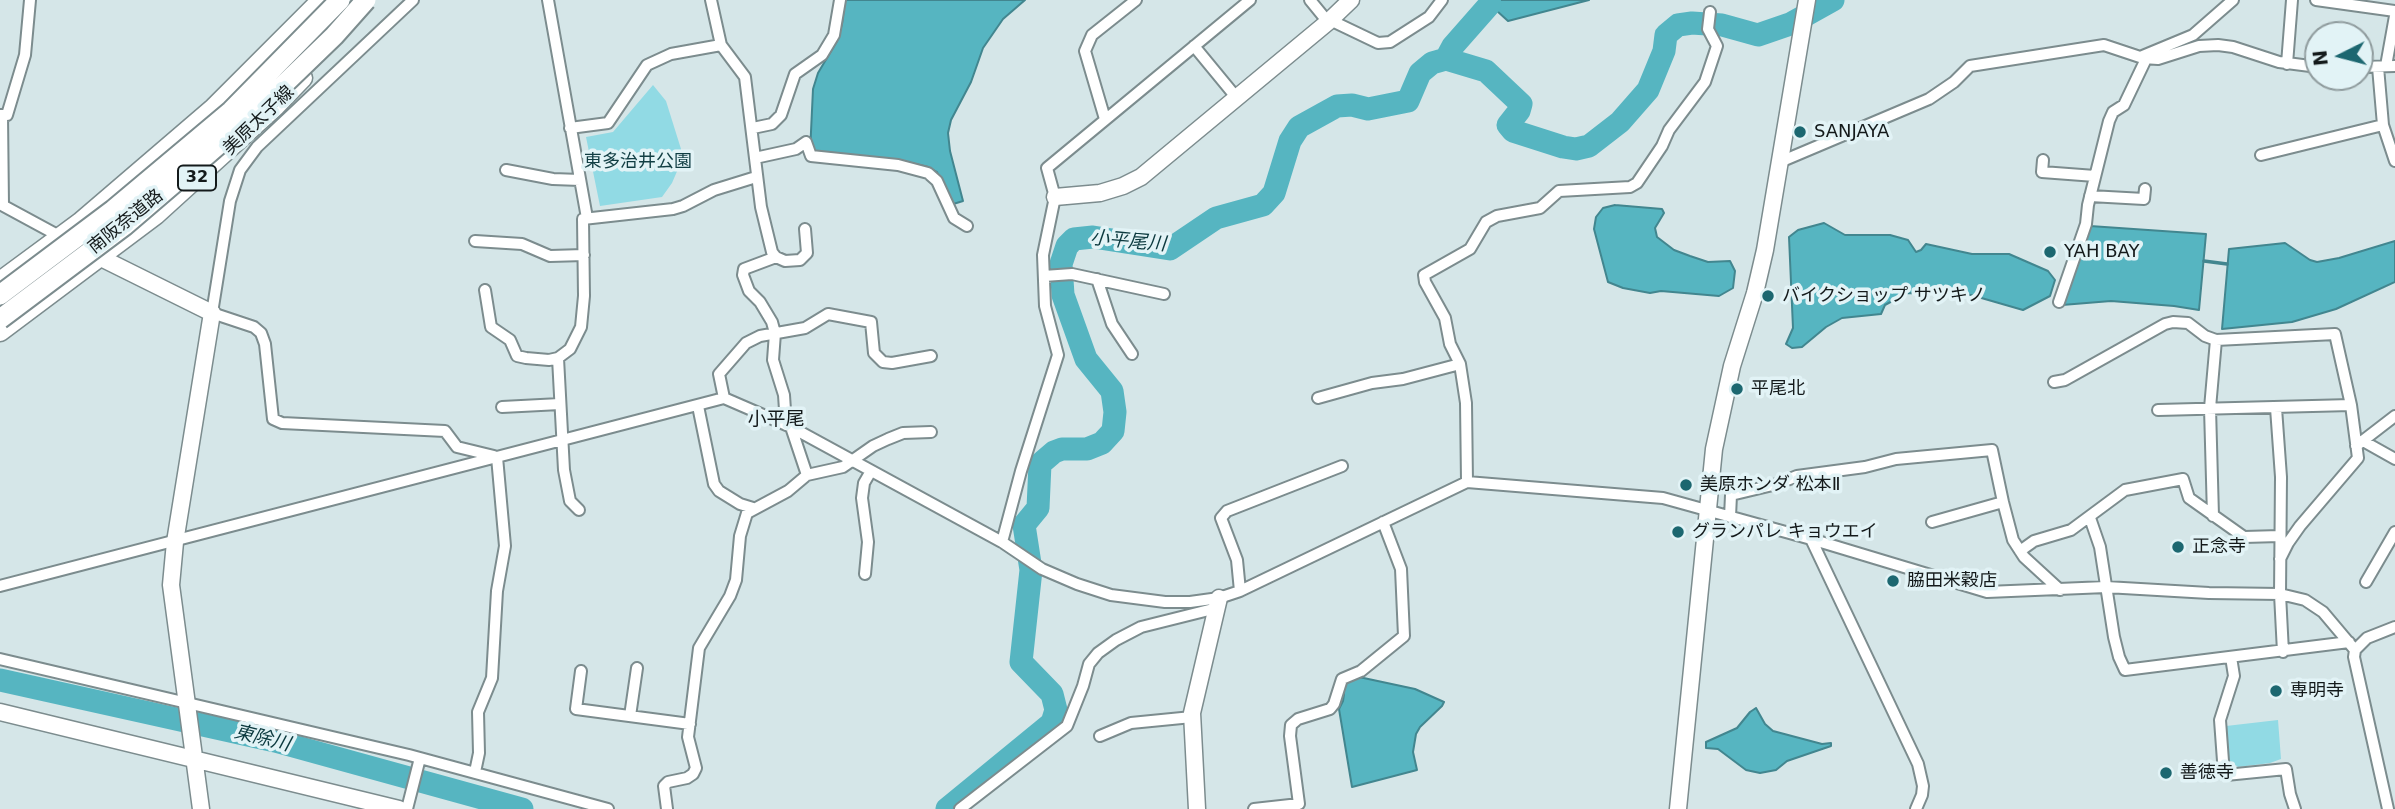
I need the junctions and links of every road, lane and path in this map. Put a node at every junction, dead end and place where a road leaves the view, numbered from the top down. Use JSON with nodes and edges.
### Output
{"nodes":[{"id":1,"x":30,"y":0,"type":"edge"},
{"id":2,"x":321,"y":0,"type":"edge"},
{"id":3,"x":340,"y":0,"type":"edge"},
{"id":4,"x":366,"y":0,"type":"edge"},
{"id":5,"x":373,"y":0,"type":"edge"},
{"id":6,"x":413,"y":0,"type":"edge"},
{"id":7,"x":548,"y":0,"type":"edge"},
{"id":8,"x":711,"y":0,"type":"edge"},
{"id":9,"x":840,"y":0,"type":"edge"},
{"id":10,"x":1136,"y":0,"type":"edge"},
{"id":11,"x":1250,"y":0,"type":"edge"},
{"id":12,"x":1310,"y":0,"type":"edge"},
{"id":13,"x":1351,"y":0,"type":"edge"},
{"id":14,"x":1442,"y":0,"type":"edge"},
{"id":15,"x":2233,"y":0,"type":"edge"},
{"id":16,"x":2292,"y":0,"type":"edge"},
{"id":17,"x":2316,"y":0,"type":"edge"},
{"id":18,"x":1807,"y":4,"type":"edge"},
{"id":19,"x":1710,"y":12,"type":"dead end"},
{"id":20,"x":2395,"y":14,"type":"edge"},
{"id":21,"x":1329,"y":21,"type":"junction"},
{"id":22,"x":721,"y":46,"type":"junction"},
{"id":23,"x":1194,"y":46,"type":"junction"},
{"id":24,"x":2143,"y":58,"type":"junction"},
{"id":25,"x":2287,"y":64,"type":"junction"},
{"id":26,"x":2304,"y":66,"type":"edge"},
{"id":27,"x":2386,"y":66,"type":"edge"},
{"id":28,"x":1236,"y":97,"type":"junction"},
{"id":29,"x":1,"y":115,"type":"edge"},
{"id":30,"x":1105,"y":119,"type":"junction"},
{"id":31,"x":2383,"y":125,"type":"junction"},
{"id":32,"x":570,"y":128,"type":"junction"},
{"id":33,"x":753,"y":128,"type":"junction"},
{"id":34,"x":2261,"y":155,"type":"dead end"},
{"id":35,"x":755,"y":158,"type":"junction"},
{"id":36,"x":2043,"y":160,"type":"dead end"},
{"id":37,"x":2395,"y":161,"type":"edge"},
{"id":38,"x":1780,"y":162,"type":"junction"},
{"id":39,"x":506,"y":170,"type":"dead end"},
{"id":40,"x":2095,"y":176,"type":"junction"},
{"id":41,"x":756,"y":177,"type":"junction"},
{"id":42,"x":580,"y":180,"type":"junction"},
{"id":43,"x":2144,"y":189,"type":"dead end"},
{"id":44,"x":2090,"y":196,"type":"junction"},
{"id":45,"x":1055,"y":197,"type":"junction"},
{"id":46,"x":2,"y":204,"type":"edge"},
{"id":47,"x":587,"y":218,"type":"junction"},
{"id":48,"x":967,"y":226,"type":"dead end"},
{"id":49,"x":805,"y":229,"type":"dead end"},
{"id":50,"x":61,"y":237,"type":"junction"},
{"id":51,"x":475,"y":241,"type":"dead end"},
{"id":52,"x":583,"y":255,"type":"junction"},
{"id":53,"x":776,"y":257,"type":"junction"},
{"id":54,"x":101,"y":258,"type":"junction"},
{"id":55,"x":1044,"y":276,"type":"junction"},
{"id":56,"x":1097,"y":279,"type":"junction"},
{"id":57,"x":0,"y":281,"type":"edge"},
{"id":58,"x":485,"y":290,"type":"dead end"},
{"id":59,"x":1164,"y":294,"type":"dead end"},
{"id":60,"x":0,"y":295,"type":"edge"},
{"id":61,"x":2059,"y":302,"type":"dead end"},
{"id":62,"x":212,"y":313,"type":"junction"},
{"id":63,"x":0,"y":319,"type":"edge"},
{"id":64,"x":0,"y":332,"type":"edge"},
{"id":65,"x":775,"y":333,"type":"junction"},
{"id":66,"x":2216,"y":340,"type":"junction"},
{"id":67,"x":1132,"y":354,"type":"dead end"},
{"id":68,"x":931,"y":356,"type":"dead end"},
{"id":69,"x":558,"y":358,"type":"junction"},
{"id":70,"x":1460,"y":364,"type":"junction"},
{"id":71,"x":2054,"y":382,"type":"dead end"},
{"id":72,"x":724,"y":398,"type":"junction"},
{"id":73,"x":1318,"y":398,"type":"dead end"},
{"id":74,"x":560,"y":404,"type":"junction"},
{"id":75,"x":698,"y":405,"type":"junction"},
{"id":76,"x":2351,"y":405,"type":"junction"},
{"id":77,"x":502,"y":407,"type":"dead end"},
{"id":78,"x":2210,"y":408,"type":"junction"},
{"id":79,"x":2276,"y":408,"type":"junction"},
{"id":80,"x":2158,"y":410,"type":"dead end"},
{"id":81,"x":2395,"y":416,"type":"edge"},
{"id":82,"x":788,"y":426,"type":"junction"},
{"id":83,"x":931,"y":432,"type":"dead end"},
{"id":84,"x":562,"y":442,"type":"junction"},
{"id":85,"x":2359,"y":444,"type":"junction"},
{"id":86,"x":497,"y":457,"type":"junction"},
{"id":87,"x":2395,"y":459,"type":"edge"},
{"id":88,"x":852,"y":461,"type":"junction"},
{"id":89,"x":1342,"y":466,"type":"dead end"},
{"id":90,"x":871,"y":471,"type":"junction"},
{"id":91,"x":807,"y":475,"type":"junction"},
{"id":92,"x":1467,"y":482,"type":"junction"},
{"id":93,"x":2003,"y":502,"type":"junction"},
{"id":94,"x":753,"y":508,"type":"junction"},
{"id":95,"x":579,"y":510,"type":"dead end"},
{"id":96,"x":1707,"y":510,"type":"junction"},
{"id":97,"x":2213,"y":516,"type":"junction"},
{"id":98,"x":1730,"y":517,"type":"junction"},
{"id":99,"x":2090,"y":517,"type":"junction"},
{"id":100,"x":1383,"y":522,"type":"junction"},
{"id":101,"x":1932,"y":522,"type":"dead end"},
{"id":102,"x":2395,"y":532,"type":"edge"},
{"id":103,"x":2280,"y":536,"type":"junction"},
{"id":104,"x":1811,"y":539,"type":"junction"},
{"id":105,"x":175,"y":542,"type":"junction"},
{"id":106,"x":1002,"y":542,"type":"junction"},
{"id":107,"x":2020,"y":551,"type":"junction"},
{"id":108,"x":2280,"y":559,"type":"junction"},
{"id":109,"x":865,"y":574,"type":"dead end"},
{"id":110,"x":2366,"y":582,"type":"dead end"},
{"id":111,"x":0,"y":586,"type":"edge"},
{"id":112,"x":2106,"y":587,"type":"junction"},
{"id":113,"x":2060,"y":590,"type":"junction"},
{"id":114,"x":1241,"y":591,"type":"junction"},
{"id":115,"x":2280,"y":594,"type":"junction"},
{"id":116,"x":1218,"y":603,"type":"junction"},
{"id":117,"x":2395,"y":627,"type":"edge"},
{"id":118,"x":2352,"y":646,"type":"junction"},
{"id":119,"x":2283,"y":652,"type":"junction"},
{"id":120,"x":2231,"y":657,"type":"junction"},
{"id":121,"x":0,"y":659,"type":"edge"},
{"id":122,"x":637,"y":668,"type":"dead end"},
{"id":123,"x":581,"y":671,"type":"dead end"},
{"id":124,"x":187,"y":701,"type":"junction"},
{"id":125,"x":0,"y":712,"type":"edge"},
{"id":126,"x":630,"y":716,"type":"junction"},
{"id":127,"x":1192,"y":718,"type":"junction"},
{"id":128,"x":690,"y":724,"type":"junction"},
{"id":129,"x":1100,"y":736,"type":"dead end"},
{"id":130,"x":194,"y":751,"type":"junction"},
{"id":131,"x":420,"y":758,"type":"junction"},
{"id":132,"x":475,"y":772,"type":"junction"},
{"id":133,"x":201,"y":809,"type":"edge"},
{"id":134,"x":399,"y":809,"type":"edge"},
{"id":135,"x":407,"y":809,"type":"edge"},
{"id":136,"x":608,"y":809,"type":"edge"},
{"id":137,"x":667,"y":809,"type":"edge"},
{"id":138,"x":960,"y":809,"type":"edge"},
{"id":139,"x":1197,"y":809,"type":"edge"},
{"id":140,"x":1254,"y":809,"type":"edge"},
{"id":141,"x":1678,"y":809,"type":"edge"},
{"id":142,"x":1916,"y":809,"type":"edge"},
{"id":143,"x":2295,"y":809,"type":"edge"},
{"id":144,"x":2388,"y":809,"type":"edge"}],
"edges":[{"from":1,"to":29,"type":"street"},
{"from":2,"to":50,"type":"main road","number":"32"},
{"from":3,"to":60,"type":"highway","name":"南阪奈道路","bridge":true},
{"from":4,"to":63,"type":"highway","name":"南阪奈道路","bridge":true},
{"from":5,"to":54,"type":"main road","name":"美原太子線","number":"32"},
{"from":6,"to":62,"type":"street"},
{"from":7,"to":32,"type":"street"},
{"from":8,"to":22,"type":"street"},
{"from":9,"to":33,"type":"street"},
{"from":10,"to":30,"type":"street"},
{"from":11,"to":23,"type":"street"},
{"from":12,"to":21,"type":"street"},
{"from":13,"to":21,"type":"street"},
{"from":14,"to":21,"type":"street"},
{"from":15,"to":24,"type":"street"},
{"from":16,"to":25,"type":"street"},
{"from":17,"to":20,"type":"street"},
{"from":18,"to":38,"type":"street"},
{"from":19,"to":70,"type":"street"},
{"from":20,"to":27,"type":"street"},
{"from":21,"to":28,"type":"street"},
{"from":22,"to":32,"type":"street"},
{"from":22,"to":33,"type":"street"},
{"from":23,"to":28,"type":"street"},
{"from":23,"to":30,"type":"street"},
{"from":24,"to":25,"type":"street"},
{"from":24,"to":38,"type":"street"},
{"from":24,"to":40,"type":"street"},
{"from":25,"to":26,"type":"street"},
{"from":27,"to":31,"type":"street"},
{"from":28,"to":45,"type":"street"},
{"from":29,"to":46,"type":"street"},
{"from":30,"to":45,"type":"street"},
{"from":31,"to":34,"type":"street"},
{"from":31,"to":37,"type":"street"},
{"from":32,"to":42,"type":"street"},
{"from":33,"to":35,"type":"street"},
{"from":35,"to":41,"type":"street"},
{"from":35,"to":48,"type":"street"},
{"from":36,"to":40,"type":"street"},
{"from":38,"to":96,"type":"street"},
{"from":39,"to":42,"type":"street"},
{"from":40,"to":44,"type":"street"},
{"from":41,"to":47,"type":"street"},
{"from":41,"to":53,"type":"street"},
{"from":42,"to":47,"type":"street"},
{"from":43,"to":44,"type":"street"},
{"from":44,"to":61,"type":"street"},
{"from":45,"to":55,"type":"street"},
{"from":46,"to":50,"type":"street"},
{"from":47,"to":52,"type":"street"},
{"from":49,"to":53,"type":"street"},
{"from":50,"to":54,"type":"street"},
{"from":50,"to":57,"type":"main road","number":"32"},
{"from":51,"to":52,"type":"street"},
{"from":52,"to":69,"type":"street"},
{"from":53,"to":65,"type":"street"},
{"from":54,"to":62,"type":"street"},
{"from":54,"to":64,"type":"main road","name":"美原太子線","number":"32"},
{"from":55,"to":56,"type":"street"},
{"from":55,"to":106,"type":"street"},
{"from":56,"to":59,"type":"street"},
{"from":56,"to":67,"type":"street"},
{"from":58,"to":69,"type":"street"},
{"from":62,"to":86,"type":"street"},
{"from":62,"to":105,"type":"street"},
{"from":65,"to":68,"type":"street"},
{"from":65,"to":72,"type":"street"},
{"from":65,"to":82,"type":"street"},
{"from":66,"to":71,"type":"street"},
{"from":66,"to":76,"type":"street"},
{"from":66,"to":78,"type":"street"},
{"from":69,"to":74,"type":"street"},
{"from":70,"to":73,"type":"street"},
{"from":70,"to":92,"type":"street"},
{"from":72,"to":75,"type":"street"},
{"from":72,"to":82,"type":"street"},
{"from":74,"to":77,"type":"street"},
{"from":74,"to":84,"type":"street"},
{"from":75,"to":84,"type":"street"},
{"from":75,"to":94,"type":"street"},
{"from":76,"to":79,"type":"street"},
{"from":76,"to":85,"type":"street"},
{"from":78,"to":79,"type":"street"},
{"from":78,"to":80,"type":"street"},
{"from":78,"to":97,"type":"street"},
{"from":79,"to":103,"type":"street"},
{"from":81,"to":85,"type":"street"},
{"from":82,"to":88,"type":"street"},
{"from":82,"to":91,"type":"street"},
{"from":83,"to":88,"type":"street"},
{"from":84,"to":86,"type":"street"},
{"from":84,"to":95,"type":"street"},
{"from":85,"to":87,"type":"street"},
{"from":85,"to":108,"type":"street"},
{"from":86,"to":105,"type":"street"},
{"from":86,"to":132,"type":"street"},
{"from":88,"to":90,"type":"street"},
{"from":88,"to":91,"type":"street"},
{"from":89,"to":114,"type":"street"},
{"from":90,"to":106,"type":"street"},
{"from":90,"to":109,"type":"street"},
{"from":91,"to":94,"type":"street"},
{"from":92,"to":96,"type":"street"},
{"from":92,"to":100,"type":"street"},
{"from":93,"to":98,"type":"street"},
{"from":93,"to":101,"type":"street"},
{"from":93,"to":107,"type":"street"},
{"from":94,"to":128,"type":"street"},
{"from":96,"to":98,"type":"street"},
{"from":96,"to":141,"type":"street"},
{"from":97,"to":99,"type":"street"},
{"from":97,"to":103,"type":"street"},
{"from":98,"to":104,"type":"street"},
{"from":99,"to":107,"type":"street"},
{"from":99,"to":112,"type":"street"},
{"from":100,"to":114,"type":"street"},
{"from":100,"to":140,"type":"street"},
{"from":102,"to":110,"type":"street"},
{"from":103,"to":108,"type":"street"},
{"from":104,"to":113,"type":"street"},
{"from":104,"to":142,"type":"street"},
{"from":105,"to":111,"type":"street"},
{"from":105,"to":124,"type":"street"},
{"from":106,"to":116,"type":"street"},
{"from":107,"to":113,"type":"street"},
{"from":108,"to":115,"type":"street"},
{"from":112,"to":113,"type":"street"},
{"from":112,"to":115,"type":"street"},
{"from":112,"to":120,"type":"street"},
{"from":114,"to":116,"type":"street"},
{"from":115,"to":118,"type":"street"},
{"from":115,"to":119,"type":"street"},
{"from":116,"to":127,"type":"street"},
{"from":116,"to":138,"type":"street"},
{"from":117,"to":118,"type":"street"},
{"from":118,"to":119,"type":"street"},
{"from":118,"to":144,"type":"street"},
{"from":119,"to":120,"type":"street"},
{"from":120,"to":143,"type":"street"},
{"from":121,"to":124,"type":"street"},
{"from":122,"to":126,"type":"street"},
{"from":123,"to":126,"type":"street"},
{"from":124,"to":130,"type":"street"},
{"from":124,"to":131,"type":"street"},
{"from":125,"to":130,"type":"street"},
{"from":126,"to":128,"type":"street"},
{"from":127,"to":129,"type":"street"},
{"from":127,"to":139,"type":"street"},
{"from":128,"to":137,"type":"street"},
{"from":130,"to":133,"type":"street"},
{"from":130,"to":134,"type":"street"},
{"from":131,"to":132,"type":"street"},
{"from":131,"to":135,"type":"street"},
{"from":132,"to":136,"type":"street"}]}
